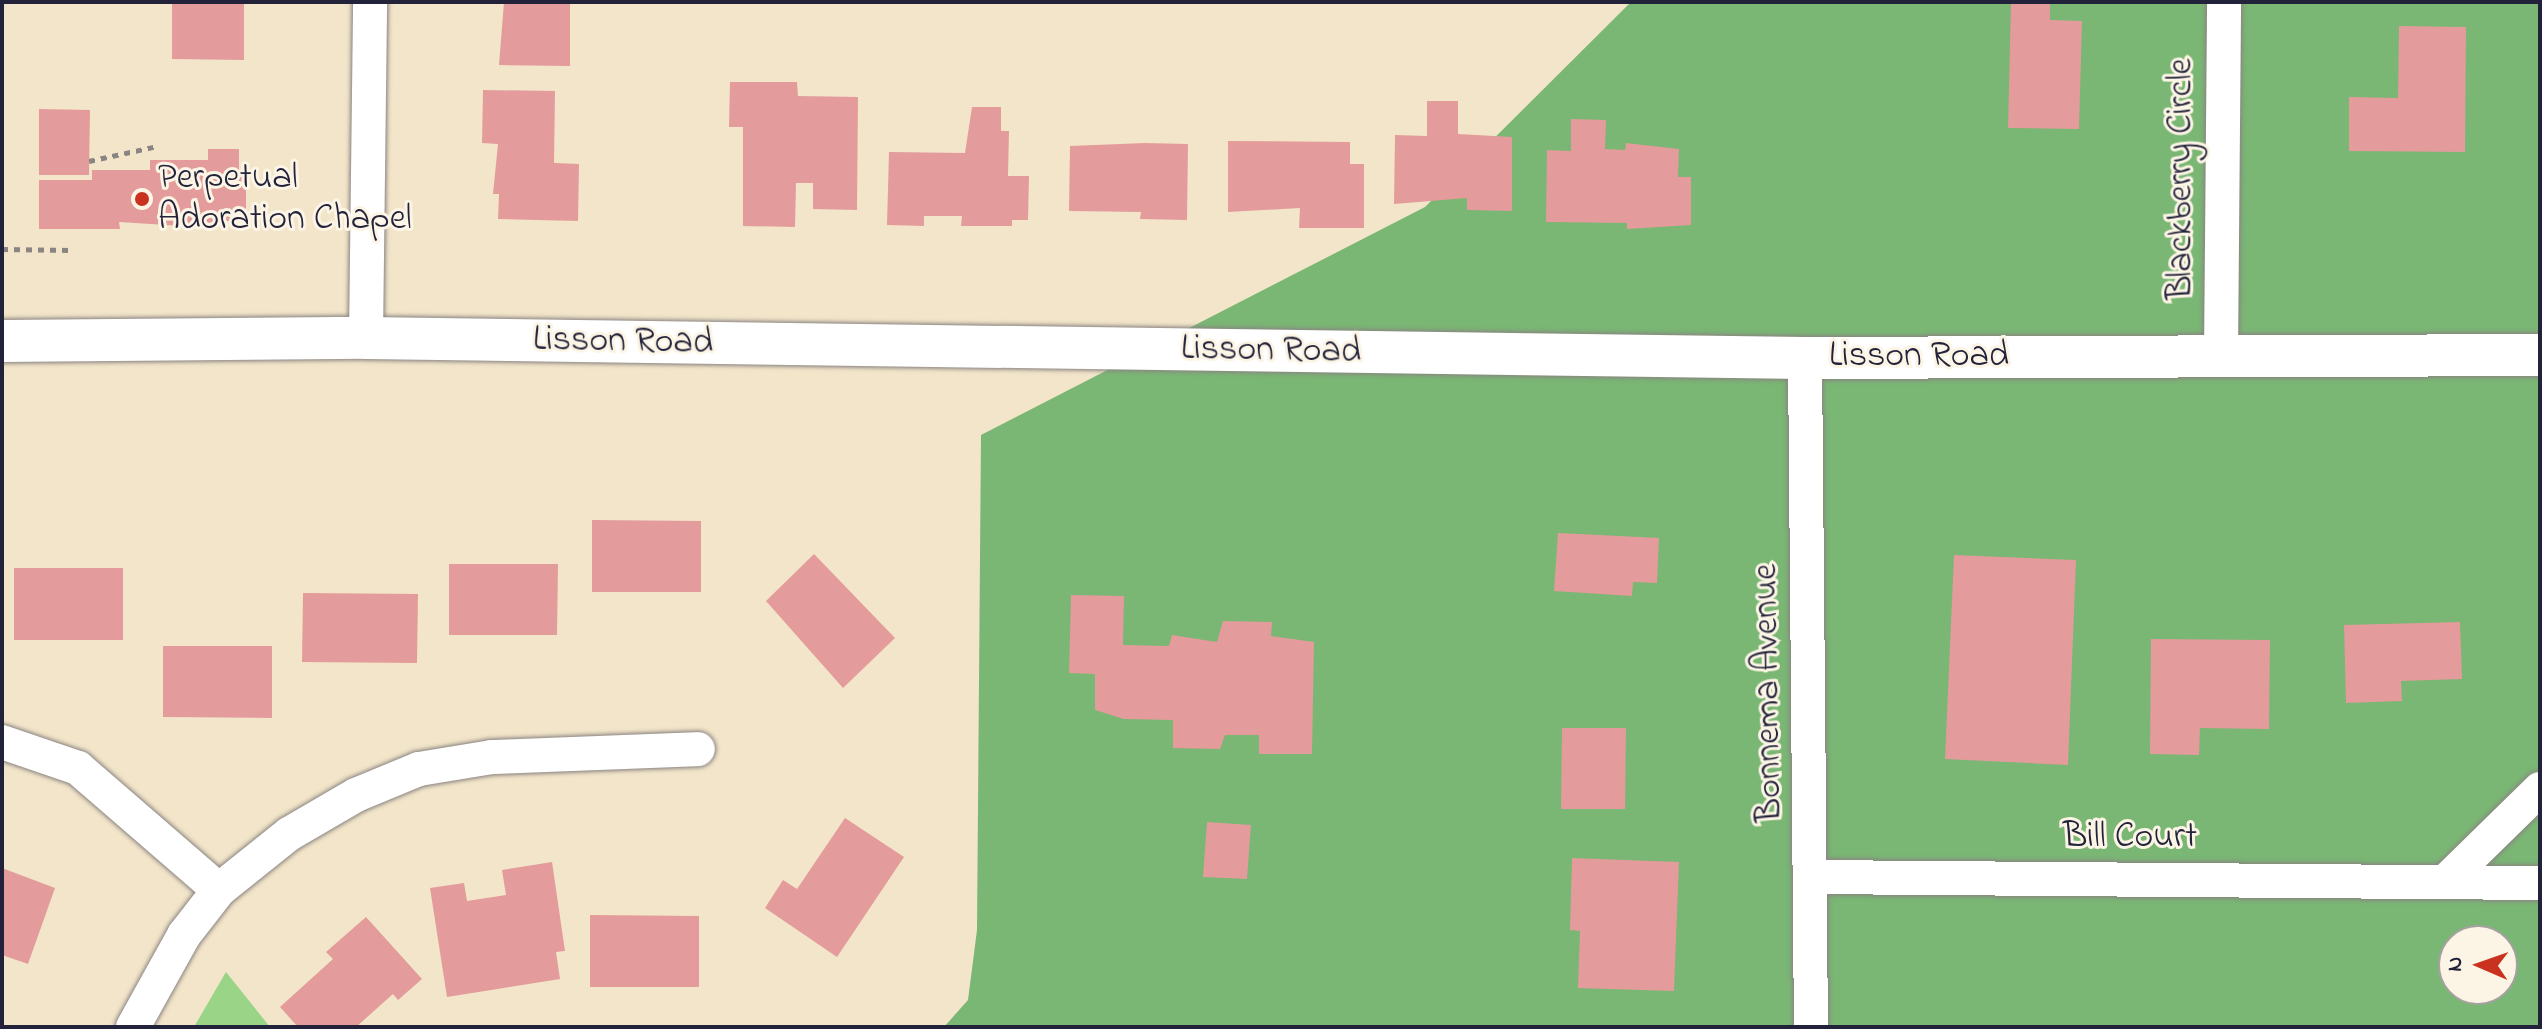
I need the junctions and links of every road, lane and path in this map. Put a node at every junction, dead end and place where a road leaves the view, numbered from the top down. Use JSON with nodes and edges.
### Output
{"nodes":[{"id":1,"x":370,"y":2,"type":"edge"},
{"id":2,"x":2224,"y":2,"type":"edge"},
{"id":3,"x":158,"y":146,"type":"dead end"},
{"id":4,"x":89,"y":161,"type":"dead end"},
{"id":5,"x":2,"y":249,"type":"edge"},
{"id":6,"x":72,"y":250,"type":"dead end"},
{"id":7,"x":366,"y":338,"type":"junction"},
{"id":8,"x":2,"y":341,"type":"edge"},
{"id":9,"x":2540,"y":355,"type":"edge"},
{"id":10,"x":2221,"y":356,"type":"junction"},
{"id":11,"x":1805,"y":358,"type":"junction"},
{"id":12,"x":2,"y":742,"type":"edge"},
{"id":13,"x":698,"y":749,"type":"dead end"},
{"id":14,"x":2540,"y":789,"type":"edge"},
{"id":15,"x":1812,"y":877,"type":"junction"},
{"id":16,"x":2447,"y":880,"type":"junction"},
{"id":17,"x":2540,"y":883,"type":"edge"},
{"id":18,"x":219,"y":890,"type":"junction"},
{"id":19,"x":133,"y":1027,"type":"edge"},
{"id":20,"x":1811,"y":1027,"type":"edge"}],
"edges":[{"from":1,"to":7,"type":"street"},
{"from":2,"to":10,"type":"street","name":"Blackberry Circle"},
{"from":3,"to":4,"type":"path"},
{"from":5,"to":6,"type":"path"},
{"from":7,"to":8,"type":"street","name":"Lisson Road"},
{"from":7,"to":11,"type":"street","name":"Lisson Road"},
{"from":9,"to":10,"type":"street","name":"Lisson Road"},
{"from":10,"to":11,"type":"street","name":"Lisson Road"},
{"from":11,"to":15,"type":"street","name":"Bonnema Avenue"},
{"from":12,"to":18,"type":"street"},
{"from":13,"to":18,"type":"street"},
{"from":14,"to":16,"type":"street"},
{"from":15,"to":16,"type":"street","name":"Bill Court"},
{"from":15,"to":20,"type":"street","name":"Bonnema Avenue"},
{"from":16,"to":17,"type":"street","name":"Bill Court"},
{"from":18,"to":19,"type":"street"}]}
